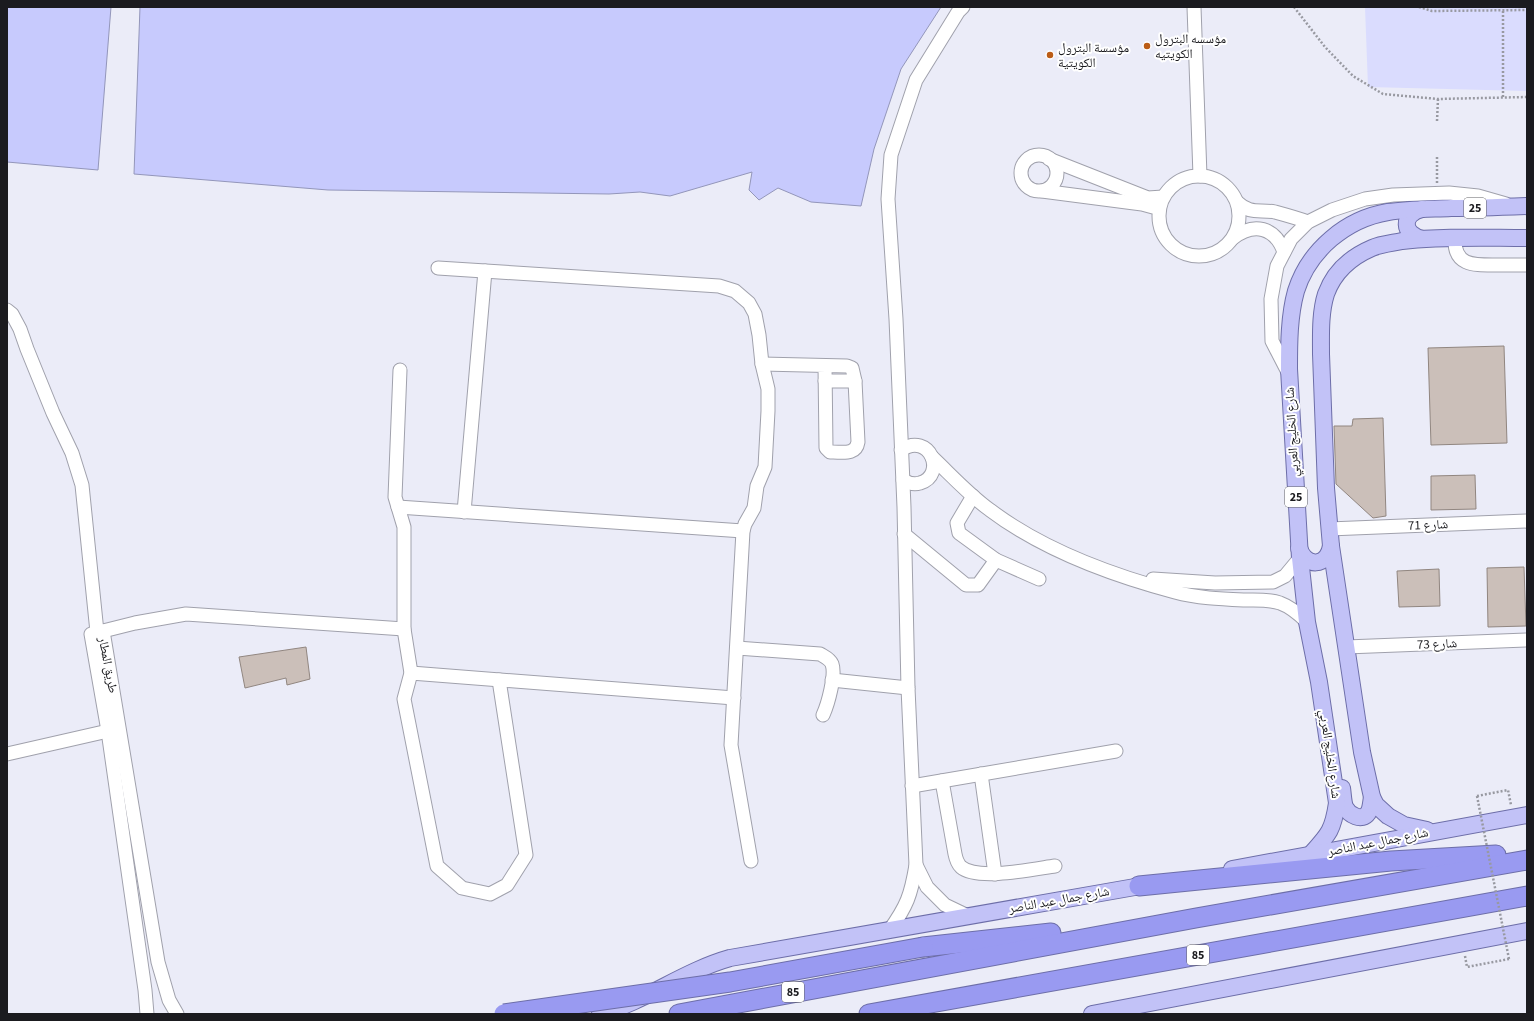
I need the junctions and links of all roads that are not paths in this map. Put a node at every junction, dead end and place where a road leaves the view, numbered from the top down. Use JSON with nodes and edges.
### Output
{"nodes":[{"id":1,"x":963,"y":7,"type":"edge"},
{"id":2,"x":1194,"y":7,"type":"edge"},
{"id":3,"x":1048,"y":158,"type":"junction"},
{"id":4,"x":1200,"y":176,"type":"junction"},
{"id":5,"x":1042,"y":191,"type":"junction"},
{"id":6,"x":1163,"y":197,"type":"junction"},
{"id":7,"x":1237,"y":202,"type":"junction"},
{"id":8,"x":1521,"y":206,"type":"edge"},
{"id":9,"x":1422,"y":209,"type":"junction"},
{"id":10,"x":1159,"y":212,"type":"junction"},
{"id":11,"x":1308,"y":222,"type":"junction"},
{"id":12,"x":1233,"y":238,"type":"junction"},
{"id":13,"x":1455,"y":238,"type":"junction"},
{"id":14,"x":1527,"y":238,"type":"edge"},
{"id":15,"x":1423,"y":239,"type":"junction"},
{"id":16,"x":1284,"y":252,"type":"junction"},
{"id":17,"x":1527,"y":265,"type":"edge"},
{"id":18,"x":438,"y":268,"type":"dead end"},
{"id":19,"x":485,"y":271,"type":"junction"},
{"id":20,"x":7,"y":310,"type":"edge"},
{"id":21,"x":762,"y":364,"type":"junction"},
{"id":22,"x":825,"y":366,"type":"junction"},
{"id":23,"x":400,"y":370,"type":"dead end"},
{"id":24,"x":1289,"y":375,"type":"junction"},
{"id":25,"x":825,"y":381,"type":"junction"},
{"id":26,"x":855,"y":381,"type":"junction"},
{"id":27,"x":901,"y":450,"type":"junction"},
{"id":28,"x":932,"y":457,"type":"junction"},
{"id":29,"x":954,"y":478,"type":"junction"},
{"id":30,"x":903,"y":480,"type":"junction"},
{"id":31,"x":925,"y":480,"type":"junction"},
{"id":32,"x":973,"y":496,"type":"junction"},
{"id":33,"x":398,"y":507,"type":"junction"},
{"id":34,"x":904,"y":507,"type":"junction"},
{"id":35,"x":464,"y":512,"type":"junction"},
{"id":36,"x":1527,"y":521,"type":"edge"},
{"id":37,"x":1329,"y":529,"type":"junction"},
{"id":38,"x":742,"y":531,"type":"junction"},
{"id":39,"x":904,"y":534,"type":"junction"},
{"id":40,"x":1331,"y":546,"type":"junction"},
{"id":41,"x":1300,"y":553,"type":"junction"},
{"id":42,"x":996,"y":560,"type":"junction"},
{"id":43,"x":1127,"y":576,"type":"junction"},
{"id":44,"x":1039,"y":579,"type":"dead end"},
{"id":45,"x":1273,"y":582,"type":"junction"},
{"id":46,"x":1273,"y":601,"type":"junction"},
{"id":47,"x":1307,"y":622,"type":"junction"},
{"id":48,"x":404,"y":629,"type":"junction"},
{"id":49,"x":100,"y":632,"type":"junction"},
{"id":50,"x":1527,"y":640,"type":"edge"},
{"id":51,"x":1346,"y":647,"type":"junction"},
{"id":52,"x":737,"y":648,"type":"junction"},
{"id":53,"x":411,"y":673,"type":"junction"},
{"id":54,"x":499,"y":680,"type":"junction"},
{"id":55,"x":832,"y":680,"type":"junction"},
{"id":56,"x":1319,"y":682,"type":"junction"},
{"id":57,"x":908,"y":688,"type":"junction"},
{"id":58,"x":734,"y":698,"type":"junction"},
{"id":59,"x":823,"y":715,"type":"dead end"},
{"id":60,"x":108,"y":731,"type":"junction"},
{"id":61,"x":1116,"y":751,"type":"dead end"},
{"id":62,"x":7,"y":754,"type":"edge"},
{"id":63,"x":981,"y":774,"type":"junction"},
{"id":64,"x":942,"y":781,"type":"junction"},
{"id":65,"x":912,"y":786,"type":"junction"},
{"id":66,"x":1372,"y":797,"type":"junction"},
{"id":67,"x":1527,"y":815,"type":"edge"},
{"id":68,"x":1432,"y":832,"type":"junction"},
{"id":69,"x":1312,"y":854,"type":"junction"},
{"id":70,"x":1527,"y":854,"type":"edge"},
{"id":71,"x":1527,"y":860,"type":"edge"},
{"id":72,"x":751,"y":861,"type":"dead end"},
{"id":73,"x":916,"y":865,"type":"junction"},
{"id":74,"x":1055,"y":866,"type":"dead end"},
{"id":75,"x":995,"y":874,"type":"junction"},
{"id":76,"x":1139,"y":886,"type":"junction"},
{"id":77,"x":1527,"y":896,"type":"edge"},
{"id":78,"x":968,"y":916,"type":"junction"},
{"id":79,"x":1196,"y":918,"type":"junction"},
{"id":80,"x":889,"y":931,"type":"junction"},
{"id":81,"x":1527,"y":931,"type":"edge"},
{"id":82,"x":1152,"y":1003,"type":"junction"},
{"id":83,"x":147,"y":1014,"type":"edge"},
{"id":84,"x":177,"y":1014,"type":"edge"},
{"id":85,"x":504,"y":1014,"type":"edge"},
{"id":86,"x":600,"y":1014,"type":"edge"},
{"id":87,"x":679,"y":1014,"type":"edge"},
{"id":88,"x":869,"y":1014,"type":"edge"},
{"id":89,"x":1092,"y":1014,"type":"edge"},
{"id":90,"x":1139,"y":1014,"type":"edge"}],
"edges":[{"from":1,"to":27,"type":"street"},
{"from":2,"to":4,"type":"street"},
{"from":3,"to":5,"type":"street"},
{"from":3,"to":5,"type":"street"},
{"from":3,"to":6,"type":"street"},
{"from":4,"to":6,"type":"street"},
{"from":4,"to":7,"type":"street"},
{"from":5,"to":10,"type":"street"},
{"from":6,"to":10,"type":"street"},
{"from":7,"to":11,"type":"street"},
{"from":7,"to":12,"type":"street"},
{"from":8,"to":9,"type":"main road","name":"شارع الخليج العربي","number":"25"},
{"from":8,"to":11,"type":"street"},
{"from":9,"to":15,"type":"main road"},
{"from":9,"to":24,"type":"main road","name":"شارع الخليج العربي","number":"25"},
{"from":10,"to":12,"type":"street"},
{"from":11,"to":16,"type":"street"},
{"from":12,"to":16,"type":"street"},
{"from":13,"to":14,"type":"main road","number":"25"},
{"from":13,"to":15,"type":"main road","number":"25"},
{"from":13,"to":17,"type":"street"},
{"from":15,"to":37,"type":"main road","number":"25"},
{"from":16,"to":24,"type":"street"},
{"from":18,"to":19,"type":"street"},
{"from":19,"to":21,"type":"street"},
{"from":19,"to":35,"type":"street"},
{"from":20,"to":49,"type":"street"},
{"from":21,"to":22,"type":"street"},
{"from":21,"to":38,"type":"street"},
{"from":22,"to":25,"type":"street"},
{"from":22,"to":26,"type":"street"},
{"from":23,"to":33,"type":"street"},
{"from":24,"to":41,"type":"main road","name":"شارع الخليج العربي","number":"25"},
{"from":25,"to":26,"type":"street"},
{"from":25,"to":26,"type":"street"},
{"from":27,"to":28,"type":"street"},
{"from":27,"to":30,"type":"street"},
{"from":28,"to":29,"type":"street"},
{"from":28,"to":31,"type":"street"},
{"from":29,"to":31,"type":"street"},
{"from":29,"to":32,"type":"street"},
{"from":30,"to":31,"type":"street"},
{"from":30,"to":34,"type":"street"},
{"from":31,"to":34,"type":"street"},
{"from":32,"to":42,"type":"street"},
{"from":32,"to":43,"type":"street"},
{"from":33,"to":35,"type":"street"},
{"from":33,"to":48,"type":"street"},
{"from":34,"to":39,"type":"street"},
{"from":35,"to":38,"type":"street"},
{"from":36,"to":37,"type":"street","name":"شارع 71"},
{"from":37,"to":40,"type":"main road","number":"25"},
{"from":38,"to":52,"type":"street"},
{"from":39,"to":42,"type":"street"},
{"from":39,"to":57,"type":"street"},
{"from":40,"to":41,"type":"main road"},
{"from":40,"to":51,"type":"main road","number":"25"},
{"from":41,"to":45,"type":"street"},
{"from":41,"to":47,"type":"main road","name":"شارع الخليج العربي","number":"25"},
{"from":42,"to":44,"type":"street"},
{"from":43,"to":45,"type":"street"},
{"from":43,"to":46,"type":"street"},
{"from":45,"to":46,"type":"street"},
{"from":46,"to":47,"type":"street"},
{"from":47,"to":56,"type":"main road","name":"شارع الخليج العربي","number":"25"},
{"from":48,"to":49,"type":"street"},
{"from":48,"to":53,"type":"street"},
{"from":49,"to":60,"type":"street","name":"طريق المطار"},
{"from":49,"to":84,"type":"street","name":"طريق المطار"},
{"from":50,"to":51,"type":"street","name":"شارع 73"},
{"from":51,"to":66,"type":"main road","number":"25"},
{"from":52,"to":55,"type":"street"},
{"from":52,"to":58,"type":"street"},
{"from":53,"to":54,"type":"street"},
{"from":53,"to":54,"type":"street"},
{"from":54,"to":58,"type":"street"},
{"from":55,"to":57,"type":"street"},
{"from":55,"to":59,"type":"street"},
{"from":56,"to":66,"type":"main road"},
{"from":56,"to":69,"type":"main road","name":"شارع الخليج العربي","number":"25"},
{"from":57,"to":65,"type":"street"},
{"from":58,"to":72,"type":"street"},
{"from":60,"to":62,"type":"street"},
{"from":60,"to":83,"type":"street","name":"طريق المطار"},
{"from":61,"to":63,"type":"street"},
{"from":63,"to":64,"type":"street"},
{"from":63,"to":75,"type":"street"},
{"from":64,"to":65,"type":"street"},
{"from":64,"to":75,"type":"street"},
{"from":65,"to":73,"type":"street"},
{"from":66,"to":68,"type":"main road","number":"25"},
{"from":67,"to":68,"type":"main road","name":"شارع جمال عبد الناصر"},
{"from":68,"to":69,"type":"main road","name":"شارع جمال عبد الناصر"},
{"from":69,"to":76,"type":"main road","name":"شارع جمال عبد الناصر"},
{"from":70,"to":76,"type":"highway"},
{"from":71,"to":79,"type":"highway","number":"85"},
{"from":73,"to":78,"type":"street"},
{"from":73,"to":80,"type":"street"},
{"from":74,"to":75,"type":"street"},
{"from":76,"to":78,"type":"main road","name":"شارع جمال عبد الناصر"},
{"from":77,"to":88,"type":"highway","number":"85"},
{"from":78,"to":80,"type":"main road","name":"شارع جمال عبد الناصر"},
{"from":79,"to":85,"type":"highway","bridge":true},
{"from":79,"to":87,"type":"highway","number":"85"},
{"from":80,"to":86,"type":"main road","name":"شارع جمال عبد الناصر"},
{"from":81,"to":82,"type":"main road"},
{"from":82,"to":89,"type":"main road"},
{"from":82,"to":90,"type":"street"}]}
